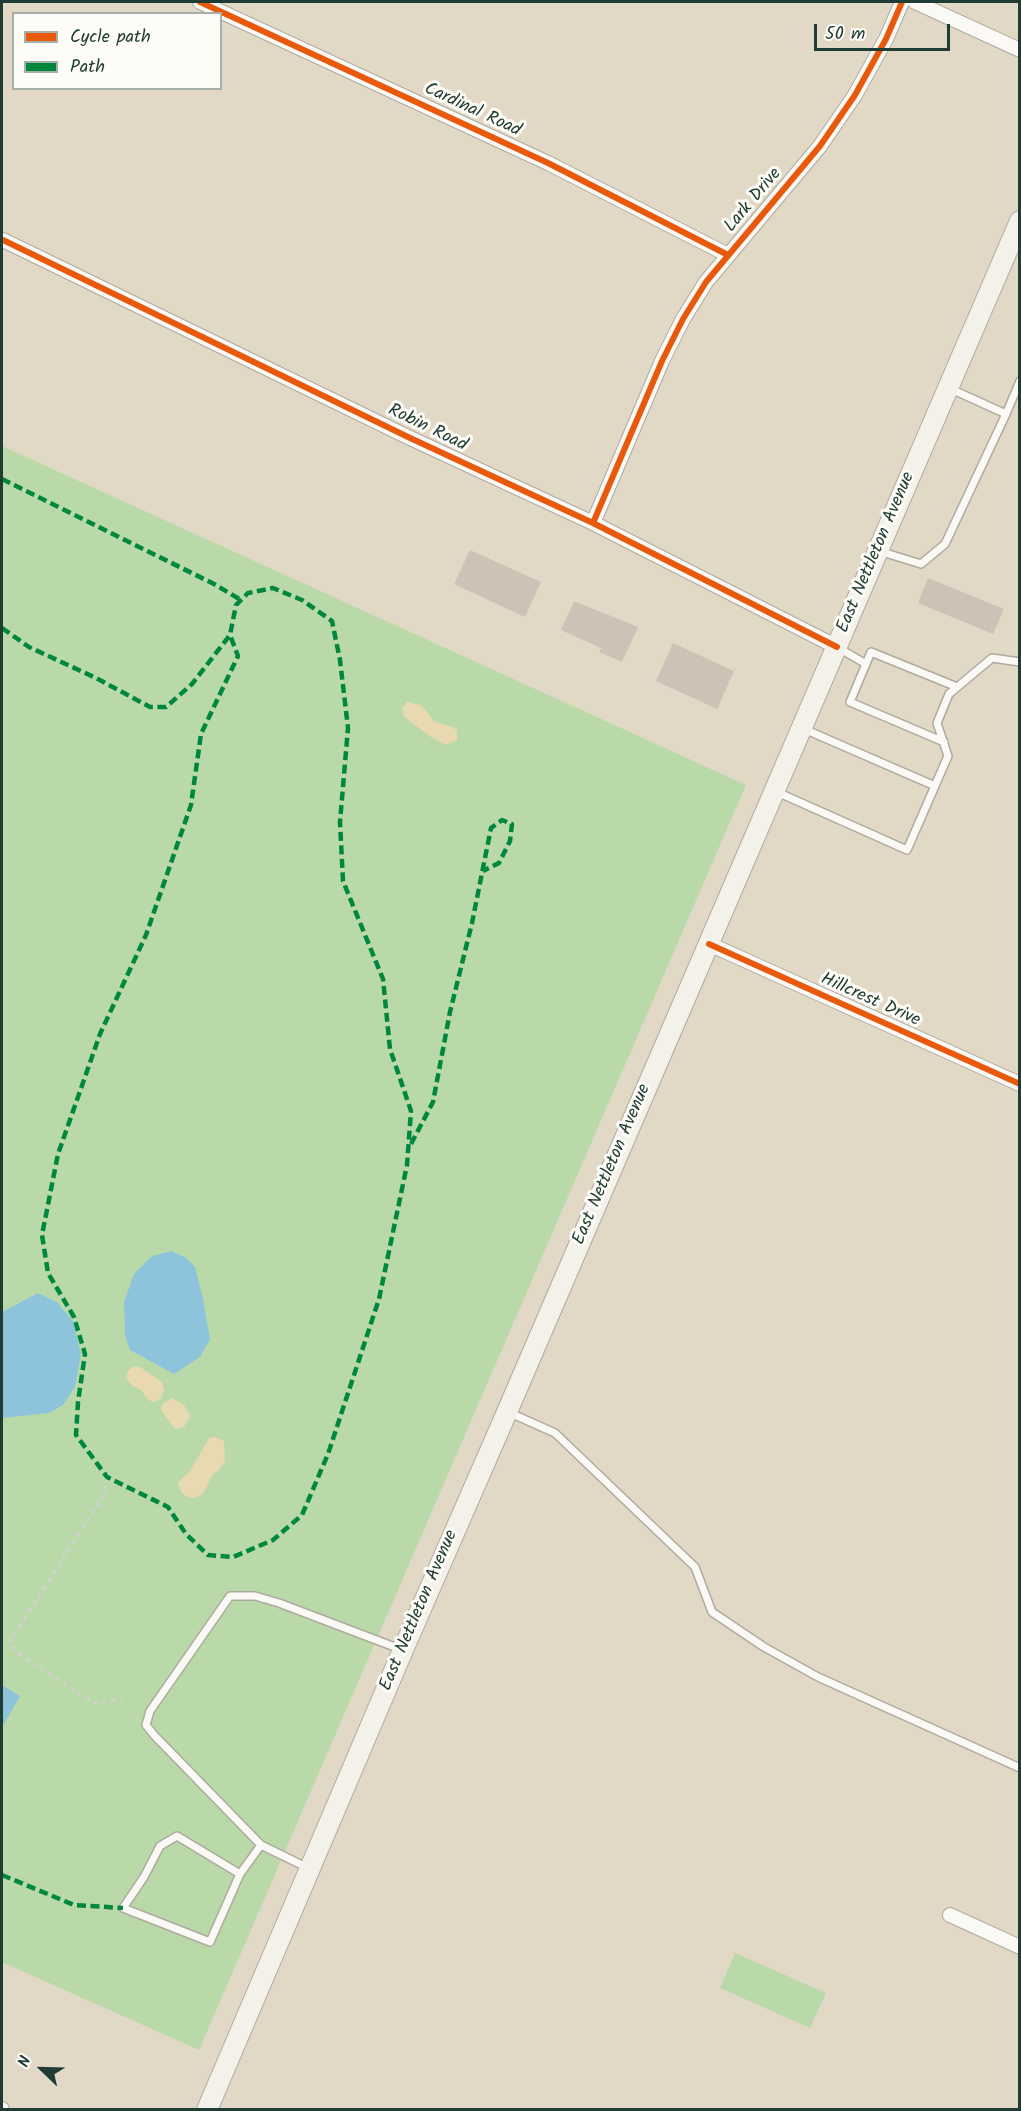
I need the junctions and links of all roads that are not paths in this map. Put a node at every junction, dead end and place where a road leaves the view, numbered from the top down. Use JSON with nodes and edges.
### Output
{"nodes":[{"id":1,"x":200,"y":2,"type":"edge"},
{"id":2,"x":902,"y":2,"type":"edge"},
{"id":3,"x":915,"y":2,"type":"edge"},
{"id":4,"x":222,"y":12,"type":"edge"},
{"id":5,"x":222,"y":12,"type":"edge"},
{"id":6,"x":1020,"y":50,"type":"edge"},
{"id":7,"x":1020,"y":221,"type":"edge"},
{"id":8,"x":3,"y":240,"type":"dead end"},
{"id":9,"x":728,"y":255,"type":"junction"},
{"id":10,"x":1020,"y":381,"type":"edge"},
{"id":11,"x":948,"y":388,"type":"junction"},
{"id":12,"x":1006,"y":414,"type":"junction"},
{"id":13,"x":593,"y":523,"type":"junction"},
{"id":14,"x":878,"y":551,"type":"junction"},
{"id":15,"x":837,"y":647,"type":"junction"},
{"id":16,"x":1020,"y":662,"type":"edge"},
{"id":17,"x":866,"y":664,"type":"junction"},
{"id":18,"x":957,"y":687,"type":"junction"},
{"id":19,"x":801,"y":728,"type":"junction"},
{"id":20,"x":944,"y":742,"type":"junction"},
{"id":21,"x":935,"y":786,"type":"junction"},
{"id":22,"x":774,"y":791,"type":"junction"},
{"id":23,"x":709,"y":944,"type":"junction"},
{"id":24,"x":1020,"y":1084,"type":"edge"},
{"id":25,"x":507,"y":1412,"type":"junction"},
{"id":26,"x":403,"y":1650,"type":"junction"},
{"id":27,"x":1020,"y":1768,"type":"edge"},
{"id":28,"x":261,"y":1845,"type":"junction"},
{"id":29,"x":310,"y":1869,"type":"junction"},
{"id":30,"x":240,"y":1874,"type":"junction"},
{"id":31,"x":950,"y":1916,"type":"dead end"},
{"id":32,"x":1020,"y":1947,"type":"edge"},
{"id":33,"x":207,"y":2109,"type":"edge"}],
"edges":[{"from":1,"to":4,"type":"street","name":"Cardinal Road"},
{"from":2,"to":9,"type":"street","name":"Lark Drive"},
{"from":3,"to":6,"type":"street"},
{"from":5,"to":9,"type":"street","name":"Cardinal Road"},
{"from":7,"to":11,"type":"main road","name":"East Nettleton Avenue"},
{"from":8,"to":13,"type":"street","name":"Robin Road"},
{"from":9,"to":13,"type":"street","name":"Lark Drive"},
{"from":10,"to":12,"type":"lane"},
{"from":11,"to":12,"type":"lane"},
{"from":11,"to":14,"type":"main road","name":"East Nettleton Avenue"},
{"from":12,"to":14,"type":"lane"},
{"from":13,"to":15,"type":"street","name":"Robin Road"},
{"from":14,"to":15,"type":"main road","name":"East Nettleton Avenue"},
{"from":15,"to":17,"type":"lane"},
{"from":15,"to":19,"type":"main road","name":"East Nettleton Avenue"},
{"from":16,"to":18,"type":"lane"},
{"from":17,"to":18,"type":"lane"},
{"from":17,"to":20,"type":"lane"},
{"from":18,"to":20,"type":"lane"},
{"from":19,"to":21,"type":"lane"},
{"from":19,"to":22,"type":"main road","name":"East Nettleton Avenue"},
{"from":20,"to":21,"type":"lane"},
{"from":21,"to":22,"type":"lane"},
{"from":22,"to":23,"type":"main road","name":"East Nettleton Avenue"},
{"from":23,"to":24,"type":"street","name":"Hillcrest Drive"},
{"from":23,"to":25,"type":"main road","name":"East Nettleton Avenue"},
{"from":25,"to":26,"type":"main road","name":"East Nettleton Avenue"},
{"from":25,"to":27,"type":"lane"},
{"from":26,"to":28,"type":"lane"},
{"from":26,"to":29,"type":"main road","name":"East Nettleton Avenue"},
{"from":28,"to":29,"type":"lane"},
{"from":28,"to":30,"type":"lane"},
{"from":29,"to":33,"type":"main road","name":"East Nettleton Avenue"},
{"from":30,"to":30,"type":"lane"},
{"from":31,"to":32,"type":"street"}]}
